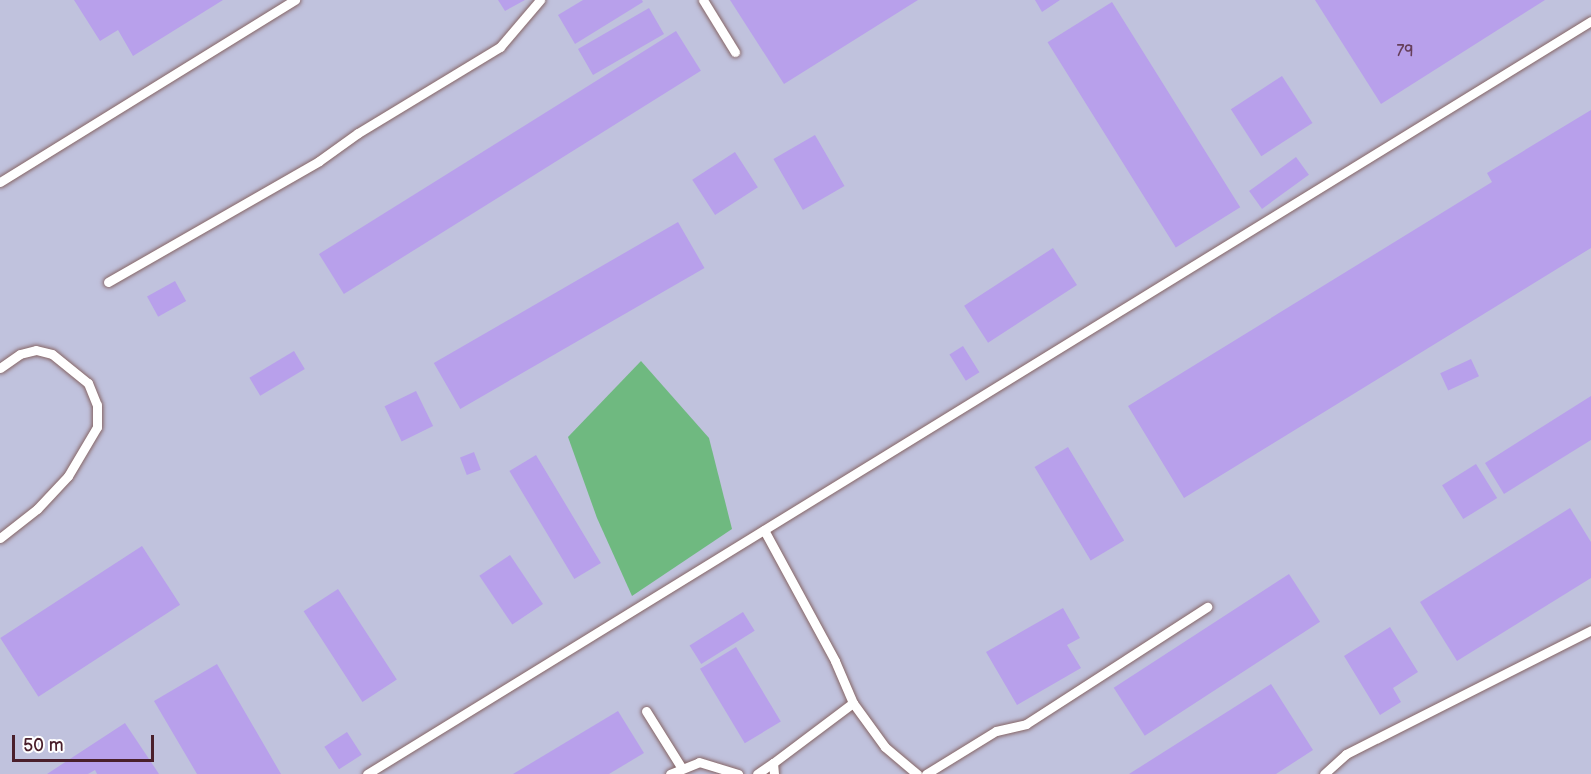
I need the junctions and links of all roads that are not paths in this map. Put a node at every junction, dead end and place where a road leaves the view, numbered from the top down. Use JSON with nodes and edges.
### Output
{"nodes":[{"id":1,"x":295,"y":0,"type":"edge"},
{"id":2,"x":540,"y":0,"type":"edge"},
{"id":3,"x":703,"y":0,"type":"edge"},
{"id":4,"x":1591,"y":21,"type":"edge"},
{"id":5,"x":735,"y":52,"type":"dead end"},
{"id":6,"x":0,"y":182,"type":"edge"},
{"id":7,"x":108,"y":282,"type":"dead end"},
{"id":8,"x":0,"y":368,"type":"edge"},
{"id":9,"x":764,"y":530,"type":"junction"},
{"id":10,"x":0,"y":538,"type":"edge"},
{"id":11,"x":1207,"y":607,"type":"dead end"},
{"id":12,"x":1591,"y":630,"type":"edge"},
{"id":13,"x":853,"y":703,"type":"junction"},
{"id":14,"x":646,"y":711,"type":"dead end"},
{"id":15,"x":773,"y":763,"type":"junction"},
{"id":16,"x":681,"y":767,"type":"junction"},
{"id":17,"x":368,"y":774,"type":"edge"},
{"id":18,"x":670,"y":774,"type":"edge"},
{"id":19,"x":738,"y":774,"type":"edge"},
{"id":20,"x":757,"y":774,"type":"edge"},
{"id":21,"x":774,"y":774,"type":"edge"},
{"id":22,"x":917,"y":774,"type":"edge"},
{"id":23,"x":926,"y":774,"type":"edge"},
{"id":24,"x":1323,"y":774,"type":"edge"}],
"edges":[{"from":1,"to":6,"type":"lane"},
{"from":2,"to":7,"type":"lane"},
{"from":3,"to":5,"type":"lane"},
{"from":4,"to":9,"type":"lane"},
{"from":8,"to":10,"type":"lane"},
{"from":9,"to":13,"type":"lane"},
{"from":9,"to":17,"type":"lane"},
{"from":11,"to":23,"type":"lane"},
{"from":12,"to":24,"type":"lane"},
{"from":13,"to":15,"type":"lane"},
{"from":13,"to":22,"type":"lane"},
{"from":14,"to":16,"type":"lane"},
{"from":15,"to":20,"type":"lane"},
{"from":15,"to":21,"type":"lane"},
{"from":16,"to":18,"type":"lane"},
{"from":16,"to":19,"type":"lane"}]}
